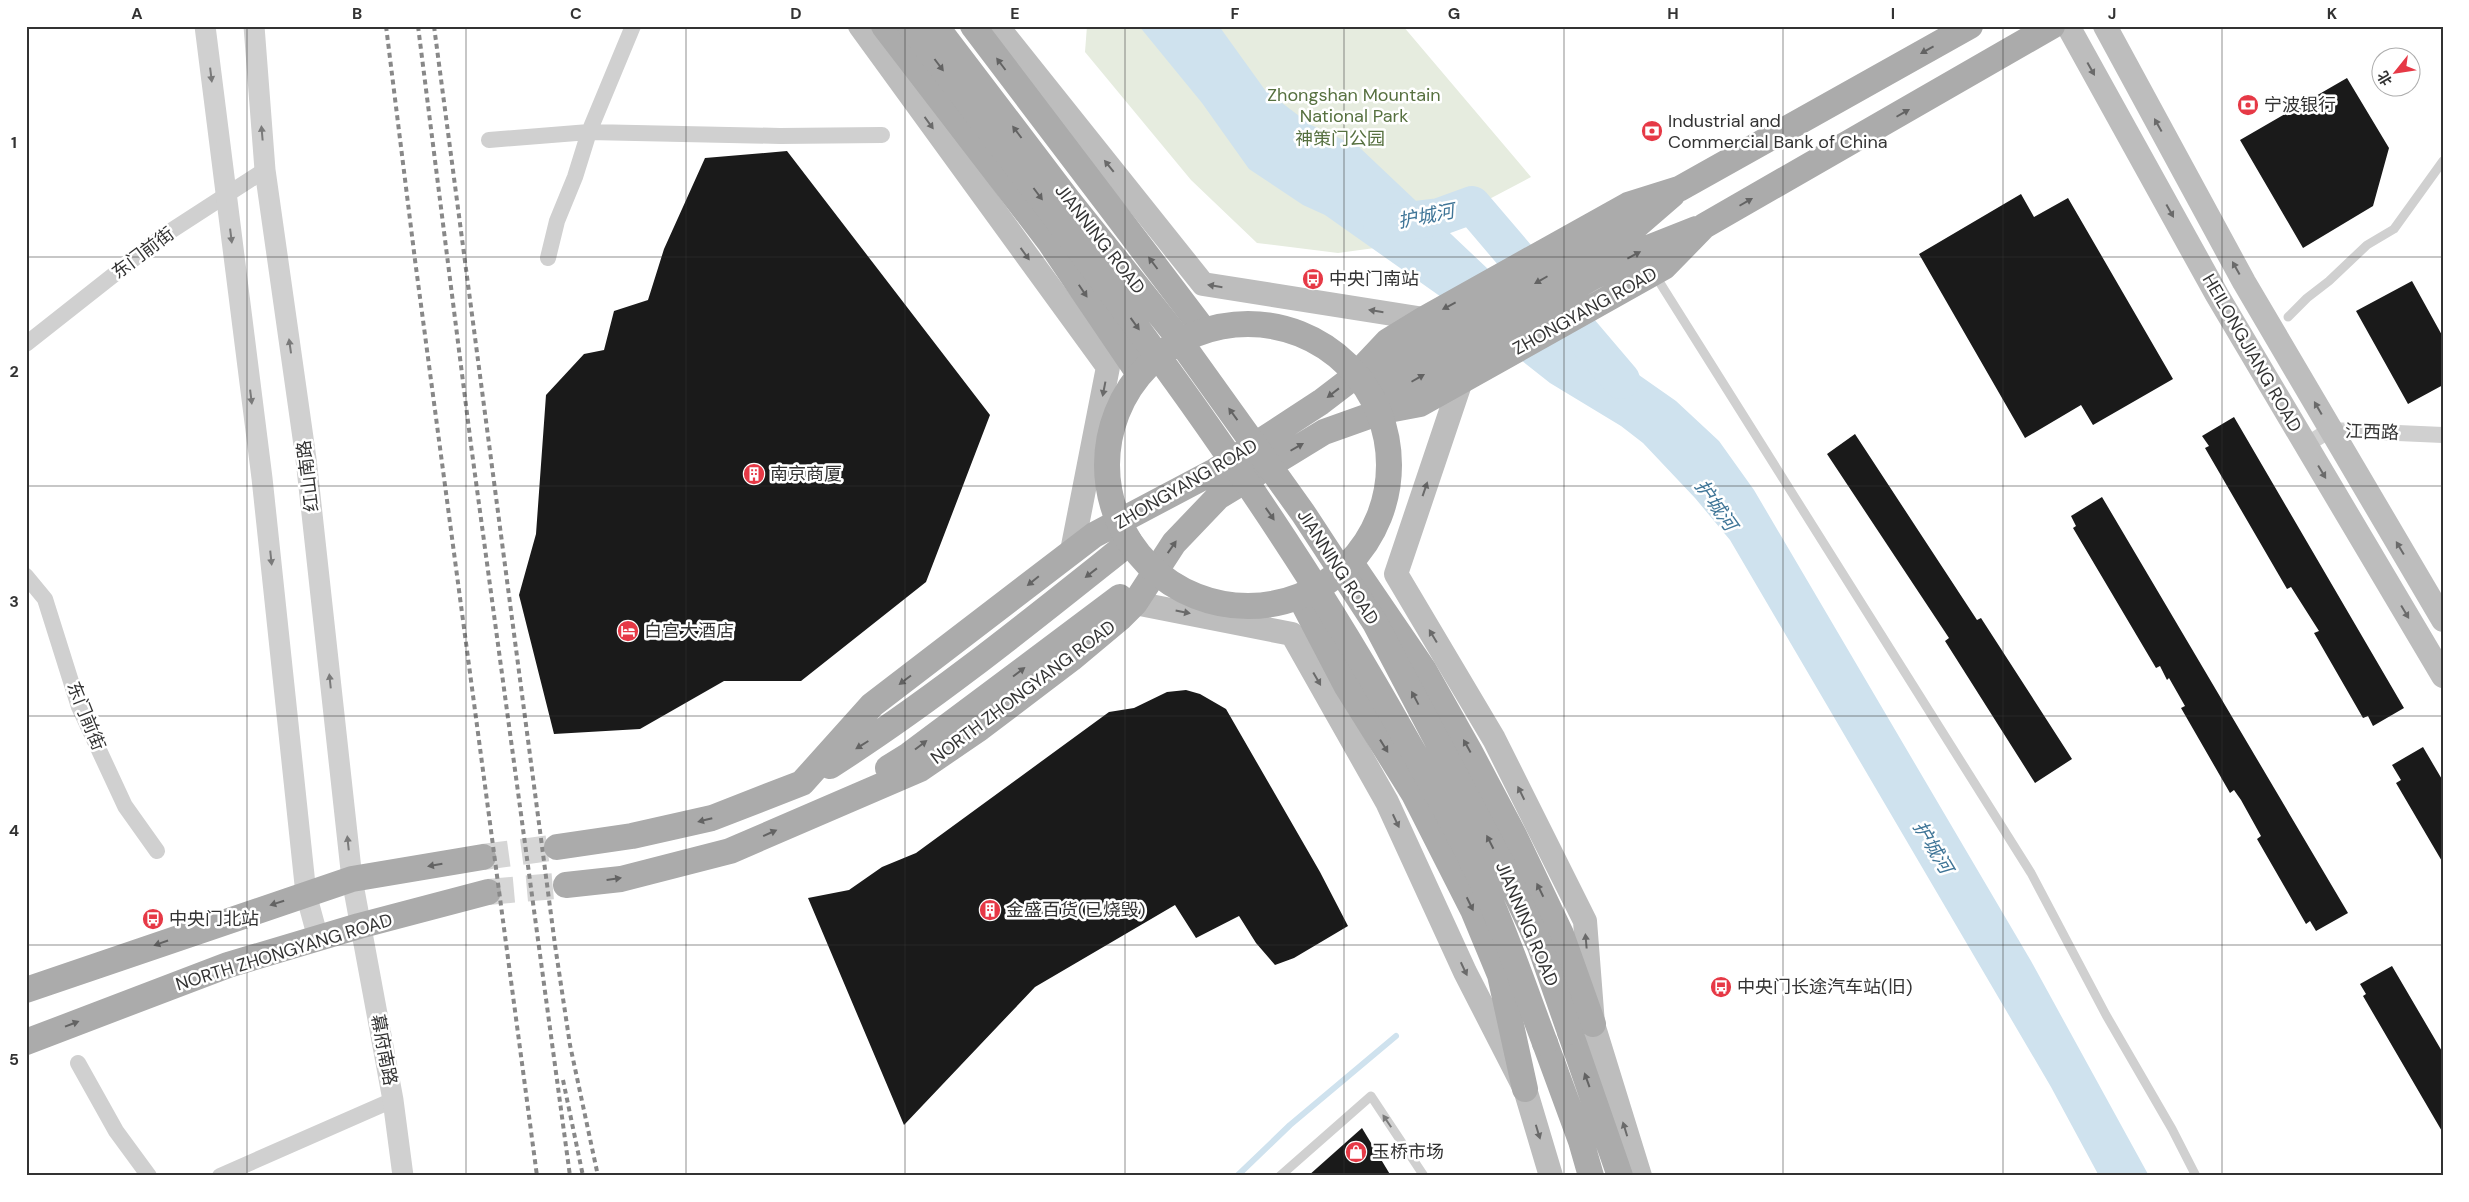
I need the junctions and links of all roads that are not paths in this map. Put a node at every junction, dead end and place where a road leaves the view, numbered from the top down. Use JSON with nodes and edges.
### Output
{"nodes":[{"id":1,"x":205,"y":26,"type":"edge"},
{"id":2,"x":254,"y":26,"type":"edge"},
{"id":3,"x":634,"y":26,"type":"edge"},
{"id":4,"x":860,"y":26,"type":"edge"},
{"id":5,"x":884,"y":26,"type":"edge"},
{"id":6,"x":910,"y":26,"type":"edge"},
{"id":7,"x":936,"y":26,"type":"edge"},
{"id":8,"x":973,"y":26,"type":"edge"},
{"id":9,"x":997,"y":26,"type":"edge"},
{"id":10,"x":1970,"y":26,"type":"edge"},
{"id":11,"x":2052,"y":26,"type":"edge"},
{"id":12,"x":2068,"y":26,"type":"edge"},
{"id":13,"x":2105,"y":26,"type":"edge"},
{"id":14,"x":588,"y":132,"type":"junction"},
{"id":15,"x":882,"y":135,"type":"dead end"},
{"id":16,"x":489,"y":140,"type":"dead end"},
{"id":17,"x":2443,"y":161,"type":"edge"},
{"id":18,"x":266,"y":170,"type":"junction"},
{"id":19,"x":225,"y":195,"type":"junction"},
{"id":20,"x":1704,"y":226,"type":"junction"},
{"id":21,"x":1582,"y":257,"type":"junction"},
{"id":22,"x":548,"y":258,"type":"dead end"},
{"id":23,"x":1654,"y":272,"type":"junction"},
{"id":24,"x":2288,"y":317,"type":"dead end"},
{"id":25,"x":1424,"y":319,"type":"junction"},
{"id":26,"x":1203,"y":329,"type":"junction"},
{"id":27,"x":26,"y":344,"type":"edge"},
{"id":28,"x":1139,"y":374,"type":"junction"},
{"id":29,"x":1461,"y":381,"type":"junction"},
{"id":30,"x":1370,"y":392,"type":"junction"},
{"id":31,"x":2330,"y":430,"type":"junction"},
{"id":32,"x":2443,"y":434,"type":"edge"},
{"id":33,"x":2306,"y":445,"type":"junction"},
{"id":34,"x":1130,"y":542,"type":"junction"},
{"id":35,"x":1072,"y":551,"type":"junction"},
{"id":36,"x":1351,"y":563,"type":"junction"},
{"id":37,"x":1154,"y":571,"type":"junction"},
{"id":38,"x":26,"y":576,"type":"edge"},
{"id":39,"x":1300,"y":597,"type":"junction"},
{"id":40,"x":1135,"y":603,"type":"junction"},
{"id":41,"x":2443,"y":620,"type":"edge"},
{"id":42,"x":2443,"y":676,"type":"edge"},
{"id":43,"x":802,"y":783,"type":"junction"},
{"id":44,"x":822,"y":810,"type":"junction"},
{"id":45,"x":557,"y":847,"type":"tunnel mouth"},
{"id":46,"x":157,"y":851,"type":"dead end"},
{"id":47,"x":483,"y":857,"type":"tunnel mouth"},
{"id":48,"x":352,"y":879,"type":"junction"},
{"id":49,"x":566,"y":885,"type":"tunnel mouth"},
{"id":50,"x":488,"y":892,"type":"tunnel mouth"},
{"id":51,"x":306,"y":894,"type":"junction"},
{"id":52,"x":359,"y":926,"type":"junction"},
{"id":53,"x":318,"y":938,"type":"junction"},
{"id":54,"x":26,"y":990,"type":"edge"},
{"id":55,"x":1582,"y":1028,"type":"junction"},
{"id":56,"x":26,"y":1042,"type":"edge"},
{"id":57,"x":78,"y":1063,"type":"dead end"},
{"id":58,"x":1525,"y":1089,"type":"junction"},
{"id":59,"x":394,"y":1100,"type":"junction"},
{"id":60,"x":148,"y":1176,"type":"edge"},
{"id":61,"x":220,"y":1176,"type":"edge"},
{"id":62,"x":403,"y":1176,"type":"edge"},
{"id":63,"x":1280,"y":1176,"type":"edge"},
{"id":64,"x":1424,"y":1176,"type":"edge"},
{"id":65,"x":1551,"y":1176,"type":"edge"},
{"id":66,"x":1591,"y":1176,"type":"edge"},
{"id":67,"x":1620,"y":1176,"type":"edge"},
{"id":68,"x":1640,"y":1176,"type":"edge"},
{"id":69,"x":2196,"y":1176,"type":"edge"}],
"edges":[{"from":1,"to":19,"type":"street","one_way":true},
{"from":18,"to":2,"type":"street","name":"红山南路","one_way":true},
{"from":3,"to":14,"type":"street"},
{"from":4,"to":35,"type":"main road","one_way":true},
{"from":5,"to":28,"type":"main road","one_way":true},
{"from":6,"to":66,"type":"main road","name":"JIANNING ROAD","one_way":true,"bridge":true},
{"from":55,"to":7,"type":"main road","name":"JIANNING ROAD","one_way":true,"bridge":true},
{"from":26,"to":8,"type":"main road","one_way":true},
{"from":25,"to":9,"type":"main road","one_way":true},
{"from":10,"to":21,"type":"main road","one_way":true},
{"from":20,"to":11,"type":"main road","name":"ZHONGYANG ROAD","one_way":true},
{"from":12,"to":33,"type":"main road","name":"HEILONGJIANG ROAD","one_way":true},
{"from":31,"to":13,"type":"main road","name":"HEILONGJIANG ROAD","one_way":true},
{"from":14,"to":15,"type":"street"},
{"from":14,"to":16,"type":"street"},
{"from":14,"to":22,"type":"street"},
{"from":17,"to":24,"type":"lane"},
{"from":18,"to":19,"type":"street","name":"东门前街"},
{"from":48,"to":18,"type":"street","name":"红山南路","one_way":true},
{"from":19,"to":27,"type":"street","name":"东门前街"},
{"from":19,"to":51,"type":"street","one_way":true},
{"from":21,"to":20,"type":"main road","one_way":true},
{"from":20,"to":23,"type":"main road","name":"ZHONGYANG ROAD"},
{"from":21,"to":25,"type":"main road","name":"ZHONGYANG ROAD","one_way":true},
{"from":21,"to":30,"type":"main road"},
{"from":23,"to":29,"type":"main road","name":"ZHONGYANG ROAD"},
{"from":23,"to":69,"type":"lane"},
{"from":25,"to":35,"type":"main road","name":"ZHONGYANG ROAD","one_way":true},
{"from":26,"to":28,"type":"main road","bridge":true},
{"from":26,"to":30,"type":"main road","bridge":true},
{"from":28,"to":34,"type":"main road","bridge":true},
{"from":40,"to":29,"type":"main road","name":"ZHONGYANG ROAD","one_way":true},
{"from":55,"to":29,"type":"main road","one_way":true},
{"from":30,"to":36,"type":"main road","bridge":true},
{"from":31,"to":32,"type":"street","name":"江西路"},
{"from":31,"to":33,"type":"street","name":"江西路"},
{"from":41,"to":31,"type":"main road","name":"HEILONGJIANG ROAD","one_way":true},
{"from":33,"to":42,"type":"main road","name":"HEILONGJIANG ROAD","one_way":true},
{"from":34,"to":37,"type":"main road","bridge":true},
{"from":34,"to":43,"type":"main road","one_way":true},
{"from":35,"to":43,"type":"main road","one_way":true},
{"from":36,"to":39,"type":"main road","bridge":true},
{"from":55,"to":36,"type":"main road","one_way":true},
{"from":37,"to":39,"type":"main road","bridge":true},
{"from":44,"to":37,"type":"main road","one_way":true},
{"from":38,"to":46,"type":"street","name":"东门前街"},
{"from":39,"to":58,"type":"main road","one_way":true},
{"from":40,"to":44,"type":"main road","name":"NORTH ZHONGYANG ROAD"},
{"from":40,"to":58,"type":"main road","one_way":true},
{"from":43,"to":45,"type":"main road","one_way":true},
{"from":49,"to":44,"type":"main road","name":"NORTH ZHONGYANG ROAD","one_way":true},
{"from":47,"to":48,"type":"main road","one_way":true},
{"from":48,"to":51,"type":"main road"},
{"from":48,"to":52,"type":"street","name":"红山南路"},
{"from":50,"to":52,"type":"main road","name":"NORTH ZHONGYANG ROAD"},
{"from":51,"to":53,"type":"street"},
{"from":51,"to":54,"type":"main road","one_way":true},
{"from":52,"to":53,"type":"main road","name":"NORTH ZHONGYANG ROAD"},
{"from":52,"to":59,"type":"street","name":"幕府南路"},
{"from":56,"to":53,"type":"main road","name":"NORTH ZHONGYANG ROAD","one_way":true},
{"from":67,"to":55,"type":"main road","name":"JIANNING ROAD","one_way":true},
{"from":68,"to":55,"type":"main road","name":"JIANNING ROAD","one_way":true},
{"from":57,"to":60,"type":"street"},
{"from":58,"to":65,"type":"main road","one_way":true},
{"from":59,"to":61,"type":"street"},
{"from":59,"to":62,"type":"street","name":"幕府南路"},
{"from":64,"to":63,"type":"lane","one_way":true}]}
